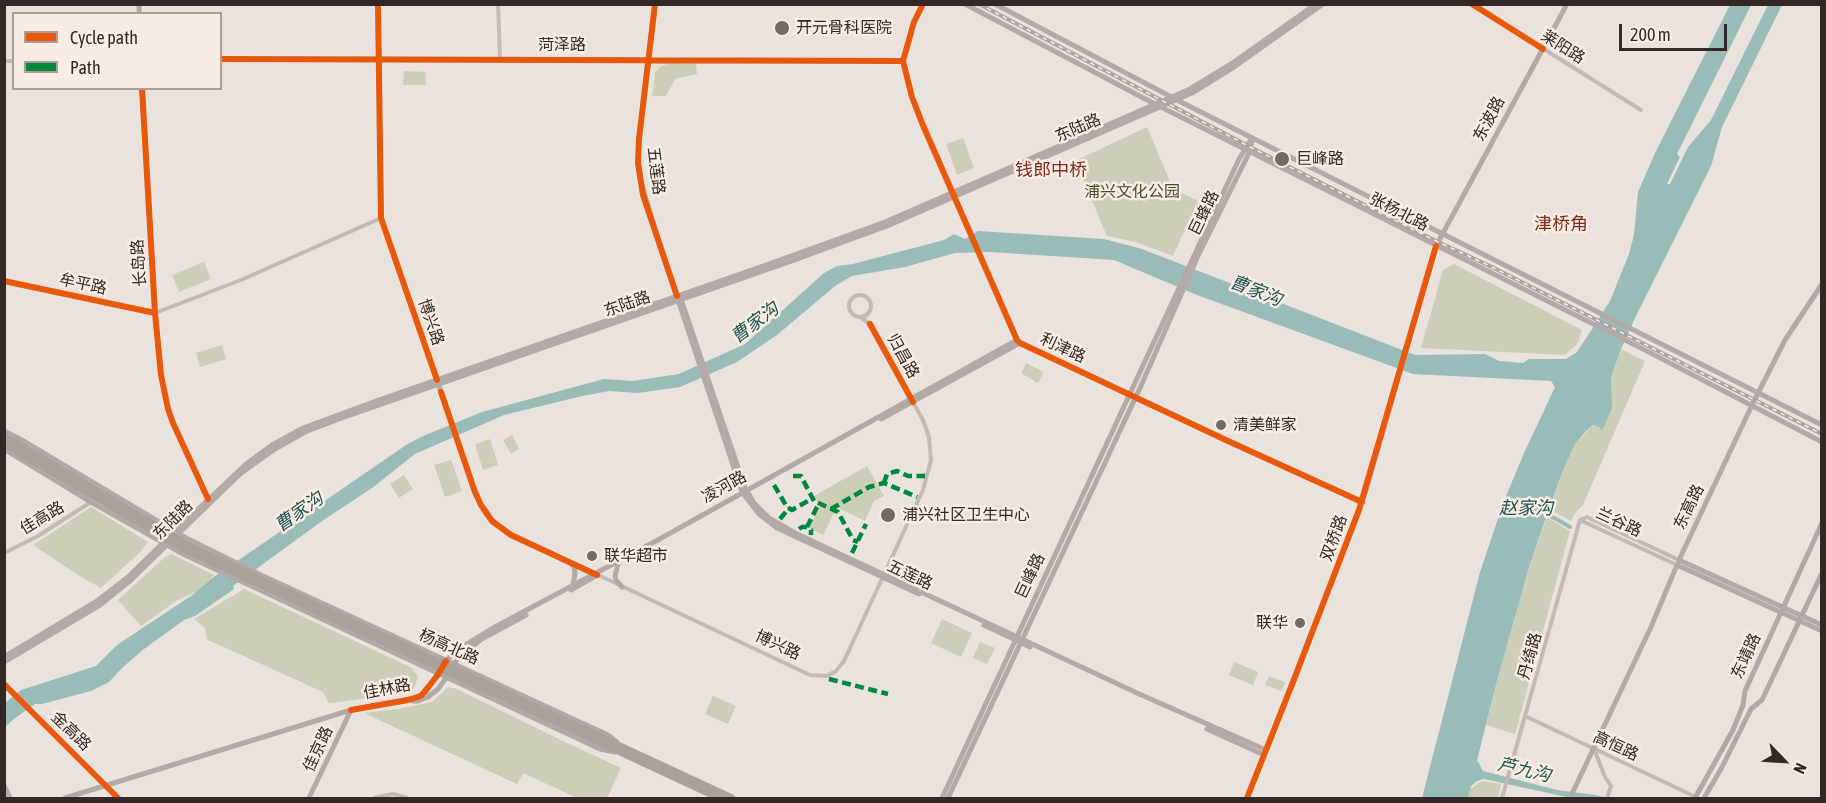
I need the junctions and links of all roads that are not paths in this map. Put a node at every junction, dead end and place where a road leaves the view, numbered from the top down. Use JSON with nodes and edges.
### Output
{"nodes":[{"id":1,"x":378,"y":4,"type":"edge"},
{"id":2,"x":498,"y":4,"type":"edge"},
{"id":3,"x":655,"y":4,"type":"edge"},
{"id":4,"x":923,"y":4,"type":"edge"},
{"id":5,"x":965,"y":4,"type":"edge"},
{"id":6,"x":994,"y":4,"type":"edge"},
{"id":7,"x":1316,"y":4,"type":"edge"},
{"id":8,"x":1323,"y":4,"type":"edge"},
{"id":9,"x":1472,"y":4,"type":"edge"},
{"id":10,"x":1567,"y":4,"type":"edge"},
{"id":11,"x":1543,"y":49,"type":"junction"},
{"id":12,"x":222,"y":59,"type":"edge"},
{"id":13,"x":378,"y":59,"type":"junction"},
{"id":14,"x":500,"y":59,"type":"junction"},
{"id":15,"x":648,"y":59,"type":"junction"},
{"id":16,"x":903,"y":61,"type":"junction"},
{"id":17,"x":142,"y":90,"type":"edge"},
{"id":18,"x":1174,"y":99,"type":"junction"},
{"id":19,"x":1159,"y":106,"type":"junction"},
{"id":20,"x":1641,"y":110,"type":"dead end"},
{"id":21,"x":1252,"y":138,"type":"junction"},
{"id":22,"x":1247,"y":149,"type":"junction"},
{"id":23,"x":953,"y":194,"type":"junction"},
{"id":24,"x":381,"y":218,"type":"junction"},
{"id":25,"x":1442,"y":234,"type":"junction"},
{"id":26,"x":1436,"y":246,"type":"junction"},
{"id":27,"x":4,"y":281,"type":"edge"},
{"id":28,"x":1821,"y":284,"type":"edge"},
{"id":29,"x":679,"y":299,"type":"junction"},
{"id":30,"x":870,"y":312,"type":"junction"},
{"id":31,"x":155,"y":313,"type":"junction"},
{"id":32,"x":860,"y":317,"type":"junction"},
{"id":33,"x":870,"y":324,"type":"junction"},
{"id":34,"x":1018,"y":341,"type":"junction"},
{"id":35,"x":437,"y":382,"type":"junction"},
{"id":36,"x":441,"y":392,"type":"joint"},
{"id":37,"x":1758,"y":394,"type":"junction"},
{"id":38,"x":1133,"y":395,"type":"junction"},
{"id":39,"x":912,"y":400,"type":"junction"},
{"id":40,"x":1752,"y":405,"type":"junction"},
{"id":41,"x":1821,"y":425,"type":"edge"},
{"id":42,"x":4,"y":434,"type":"edge"},
{"id":43,"x":1821,"y":442,"type":"edge"},
{"id":44,"x":4,"y":444,"type":"edge"},
{"id":45,"x":16,"y":447,"type":"junction"},
{"id":46,"x":4,"y":449,"type":"edge"},
{"id":47,"x":745,"y":493,"type":"junction"},
{"id":48,"x":208,"y":499,"type":"junction"},
{"id":49,"x":91,"y":502,"type":"junction"},
{"id":50,"x":1362,"y":502,"type":"junction"},
{"id":51,"x":1581,"y":520,"type":"joint"},
{"id":52,"x":1821,"y":523,"type":"edge"},
{"id":53,"x":177,"y":532,"type":"junction"},
{"id":54,"x":165,"y":544,"type":"junction"},
{"id":55,"x":4,"y":553,"type":"edge"},
{"id":56,"x":569,"y":562,"type":"junction"},
{"id":57,"x":1678,"y":562,"type":"junction"},
{"id":58,"x":618,"y":564,"type":"junction"},
{"id":59,"x":1821,"y":573,"type":"edge"},
{"id":60,"x":595,"y":574,"type":"junction"},
{"id":61,"x":883,"y":576,"type":"junction"},
{"id":62,"x":573,"y":584,"type":"junction"},
{"id":63,"x":622,"y":587,"type":"junction"},
{"id":64,"x":1783,"y":610,"type":"junction"},
{"id":65,"x":1800,"y":618,"type":"junction"},
{"id":66,"x":1821,"y":625,"type":"edge"},
{"id":67,"x":1821,"y":631,"type":"edge"},
{"id":68,"x":1019,"y":639,"type":"junction"},
{"id":69,"x":4,"y":657,"type":"edge"},
{"id":70,"x":446,"y":661,"type":"junction"},
{"id":71,"x":4,"y":662,"type":"edge"},
{"id":72,"x":454,"y":664,"type":"junction"},
{"id":73,"x":439,"y":674,"type":"junction"},
{"id":74,"x":827,"y":676,"type":"joint"},
{"id":75,"x":447,"y":677,"type":"junction"},
{"id":76,"x":4,"y":684,"type":"edge"},
{"id":77,"x":408,"y":700,"type":"junction"},
{"id":78,"x":349,"y":711,"type":"junction"},
{"id":79,"x":1525,"y":716,"type":"junction"},
{"id":80,"x":1594,"y":748,"type":"junction"},
{"id":81,"x":621,"y":750,"type":"junction"},
{"id":82,"x":1265,"y":752,"type":"junction"},
{"id":83,"x":4,"y":784,"type":"edge"},
{"id":84,"x":105,"y":785,"type":"junction"},
{"id":85,"x":1608,"y":796,"type":"edge"},
{"id":86,"x":10,"y":798,"type":"edge"},
{"id":87,"x":65,"y":798,"type":"edge"},
{"id":88,"x":118,"y":798,"type":"edge"},
{"id":89,"x":308,"y":798,"type":"edge"},
{"id":90,"x":374,"y":798,"type":"edge"},
{"id":91,"x":407,"y":798,"type":"edge"},
{"id":92,"x":719,"y":798,"type":"edge"},
{"id":93,"x":731,"y":798,"type":"edge"},
{"id":94,"x":942,"y":798,"type":"edge"},
{"id":95,"x":948,"y":798,"type":"edge"},
{"id":96,"x":1247,"y":798,"type":"edge"},
{"id":97,"x":1502,"y":798,"type":"edge"},
{"id":98,"x":1570,"y":798,"type":"edge"},
{"id":99,"x":1695,"y":798,"type":"edge"},
{"id":100,"x":1704,"y":798,"type":"edge"}],
"edges":[{"from":1,"to":13,"type":"street","name":"博兴路"},
{"from":2,"to":14,"type":"street"},
{"from":3,"to":15,"type":"street","name":"五莲路"},
{"from":4,"to":16,"type":"street","name":"利津路"},
{"from":5,"to":19,"type":"street","name":"张杨北路"},
{"from":6,"to":18,"type":"street","name":"张杨北路"},
{"from":7,"to":18,"type":"street","name":"东陆路"},
{"from":8,"to":18,"type":"street","name":"东陆路"},
{"from":9,"to":11,"type":"street","name":"莱阳路"},
{"from":10,"to":11,"type":"street","name":"东波路"},
{"from":11,"to":20,"type":"street","name":"莱阳路"},
{"from":11,"to":25,"type":"street","name":"东波路"},
{"from":12,"to":13,"type":"street","name":"菏泽路"},
{"from":13,"to":14,"type":"street","name":"菏泽路"},
{"from":13,"to":24,"type":"street","name":"博兴路"},
{"from":14,"to":15,"type":"street","name":"菏泽路"},
{"from":15,"to":16,"type":"street","name":"菏泽路"},
{"from":15,"to":29,"type":"street","name":"五莲路"},
{"from":16,"to":23,"type":"street","name":"利津路"},
{"from":17,"to":31,"type":"street","name":"长岛路"},
{"from":18,"to":19,"type":"street","name":"东陆路"},
{"from":18,"to":21,"type":"street","name":"张杨北路"},
{"from":19,"to":22,"type":"street","name":"张杨北路"},
{"from":19,"to":23,"type":"street","name":"东陆路"},
{"from":21,"to":22,"type":"street","name":"巨峰路"},
{"from":21,"to":25,"type":"street","name":"张杨北路"},
{"from":22,"to":26,"type":"street","name":"张杨北路"},
{"from":22,"to":38,"type":"street","name":"巨峰路"},
{"from":23,"to":29,"type":"street","name":"东陆路"},
{"from":23,"to":34,"type":"street","name":"利津路"},
{"from":24,"to":31,"type":"street"},
{"from":24,"to":35,"type":"street","name":"博兴路"},
{"from":25,"to":26,"type":"street","name":"东波路"},
{"from":25,"to":37,"type":"street","name":"张杨北路"},
{"from":26,"to":40,"type":"street","name":"张杨北路"},
{"from":26,"to":50,"type":"street","name":"双桥路"},
{"from":27,"to":31,"type":"street","name":"牟平路"},
{"from":28,"to":37,"type":"street","name":"东高路"},
{"from":29,"to":35,"type":"street","name":"东陆路"},
{"from":29,"to":47,"type":"street","name":"五莲路"},
{"from":30,"to":32,"type":"street"},
{"from":30,"to":32,"type":"street"},
{"from":30,"to":33,"type":"street","name":"归昌路"},
{"from":31,"to":48,"type":"street","name":"长岛路"},
{"from":32,"to":33,"type":"street","name":"归昌路"},
{"from":33,"to":39,"type":"street","name":"归昌路"},
{"from":34,"to":38,"type":"street","name":"利津路"},
{"from":34,"to":39,"type":"street","name":"凌河路"},
{"from":35,"to":36,"type":"street","name":"博兴路"},
{"from":35,"to":48,"type":"street","name":"东陆路"},
{"from":35,"to":53,"type":"street","name":"东陆路"},
{"from":36,"to":56,"type":"street","name":"博兴路"},
{"from":37,"to":40,"type":"street","name":"东高路"},
{"from":37,"to":41,"type":"street","name":"张杨北路"},
{"from":38,"to":50,"type":"street","name":"利津路"},
{"from":38,"to":68,"type":"street","name":"巨峰路"},
{"from":39,"to":47,"type":"street","name":"凌河路"},
{"from":39,"to":61,"type":"street","name":"归昌路"},
{"from":40,"to":43,"type":"street","name":"张杨北路"},
{"from":40,"to":57,"type":"street","name":"东高路"},
{"from":42,"to":45,"type":"highway","name":"杨高北路"},
{"from":42,"to":53,"type":"main road","name":"杨高北路"},
{"from":44,"to":45,"type":"highway","name":"杨高北路"},
{"from":45,"to":81,"type":"highway","name":"杨高北路"},
{"from":46,"to":49,"type":"main road","name":"杨高北路"},
{"from":47,"to":58,"type":"street","name":"凌河路"},
{"from":47,"to":60,"type":"street","name":"凌河路"},
{"from":47,"to":61,"type":"street","name":"五莲路"},
{"from":48,"to":53,"type":"street","name":"东陆路"},
{"from":49,"to":54,"type":"main road","name":"杨高北路"},
{"from":49,"to":55,"type":"street","name":"佳高路"},
{"from":50,"to":82,"type":"street","name":"双桥路"},
{"from":51,"to":57,"type":"street","name":"兰谷路"},
{"from":51,"to":79,"type":"street","name":"丹绮路"},
{"from":52,"to":64,"type":"main road","name":"东靖路"},
{"from":53,"to":54,"type":"street","name":"东陆路"},
{"from":53,"to":70,"type":"main road","name":"杨高北路"},
{"from":54,"to":69,"type":"street","name":"东陆路"},
{"from":54,"to":71,"type":"street","name":"东陆路"},
{"from":54,"to":73,"type":"main road","name":"杨高北路"},
{"from":56,"to":60,"type":"street","name":"博兴路"},
{"from":56,"to":62,"type":"street"},
{"from":57,"to":64,"type":"street","name":"兰谷路"},
{"from":57,"to":80,"type":"street","name":"东高路"},
{"from":58,"to":60,"type":"street","name":"凌河路"},
{"from":58,"to":63,"type":"street"},
{"from":59,"to":65,"type":"main road","name":"东靖路"},
{"from":60,"to":62,"type":"street","name":"凌河路"},
{"from":60,"to":63,"type":"street","name":"博兴路"},
{"from":60,"to":72,"type":"street","name":"凌河路"},
{"from":61,"to":68,"type":"street","name":"五莲路"},
{"from":61,"to":74,"type":"street","name":"归昌路"},
{"from":62,"to":70,"type":"street","name":"凌河路"},
{"from":63,"to":74,"type":"street","name":"博兴路"},
{"from":64,"to":65,"type":"street","name":"兰谷路"},
{"from":64,"to":99,"type":"main road","name":"东靖路"},
{"from":65,"to":66,"type":"street","name":"兰谷路"},
{"from":65,"to":67,"type":"street","name":"兰谷路"},
{"from":65,"to":100,"type":"main road","name":"东靖路"},
{"from":68,"to":82,"type":"street","name":"五莲路"},
{"from":68,"to":94,"type":"street","name":"巨峰路"},
{"from":68,"to":95,"type":"street","name":"巨峰路"},
{"from":70,"to":72,"type":"main road","name":"杨高北路"},
{"from":70,"to":73,"type":"street","name":"佳林路"},
{"from":72,"to":75,"type":"street","name":"佳林路"},
{"from":72,"to":81,"type":"main road","name":"杨高北路"},
{"from":73,"to":75,"type":"main road","name":"杨高北路"},
{"from":73,"to":77,"type":"street","name":"佳林路"},
{"from":75,"to":77,"type":"street","name":"佳林路"},
{"from":75,"to":81,"type":"main road","name":"杨高北路"},
{"from":76,"to":84,"type":"street","name":"金高路"},
{"from":77,"to":78,"type":"street","name":"佳林路"},
{"from":78,"to":84,"type":"street","name":"佳林路"},
{"from":78,"to":89,"type":"street","name":"佳京路"},
{"from":79,"to":80,"type":"street","name":"高恒路"},
{"from":79,"to":97,"type":"street","name":"丹绮路"},
{"from":80,"to":85,"type":"street"},
{"from":80,"to":98,"type":"street","name":"东高路"},
{"from":80,"to":99,"type":"street","name":"高恒路"},
{"from":81,"to":92,"type":"highway","name":"杨高北路"},
{"from":81,"to":93,"type":"highway","name":"杨高北路"},
{"from":82,"to":96,"type":"street","name":"双桥路"},
{"from":83,"to":86,"type":"street"},
{"from":84,"to":87,"type":"street","name":"佳林路"},
{"from":84,"to":88,"type":"street","name":"金高路"},
{"from":90,"to":91,"type":"street"}]}
